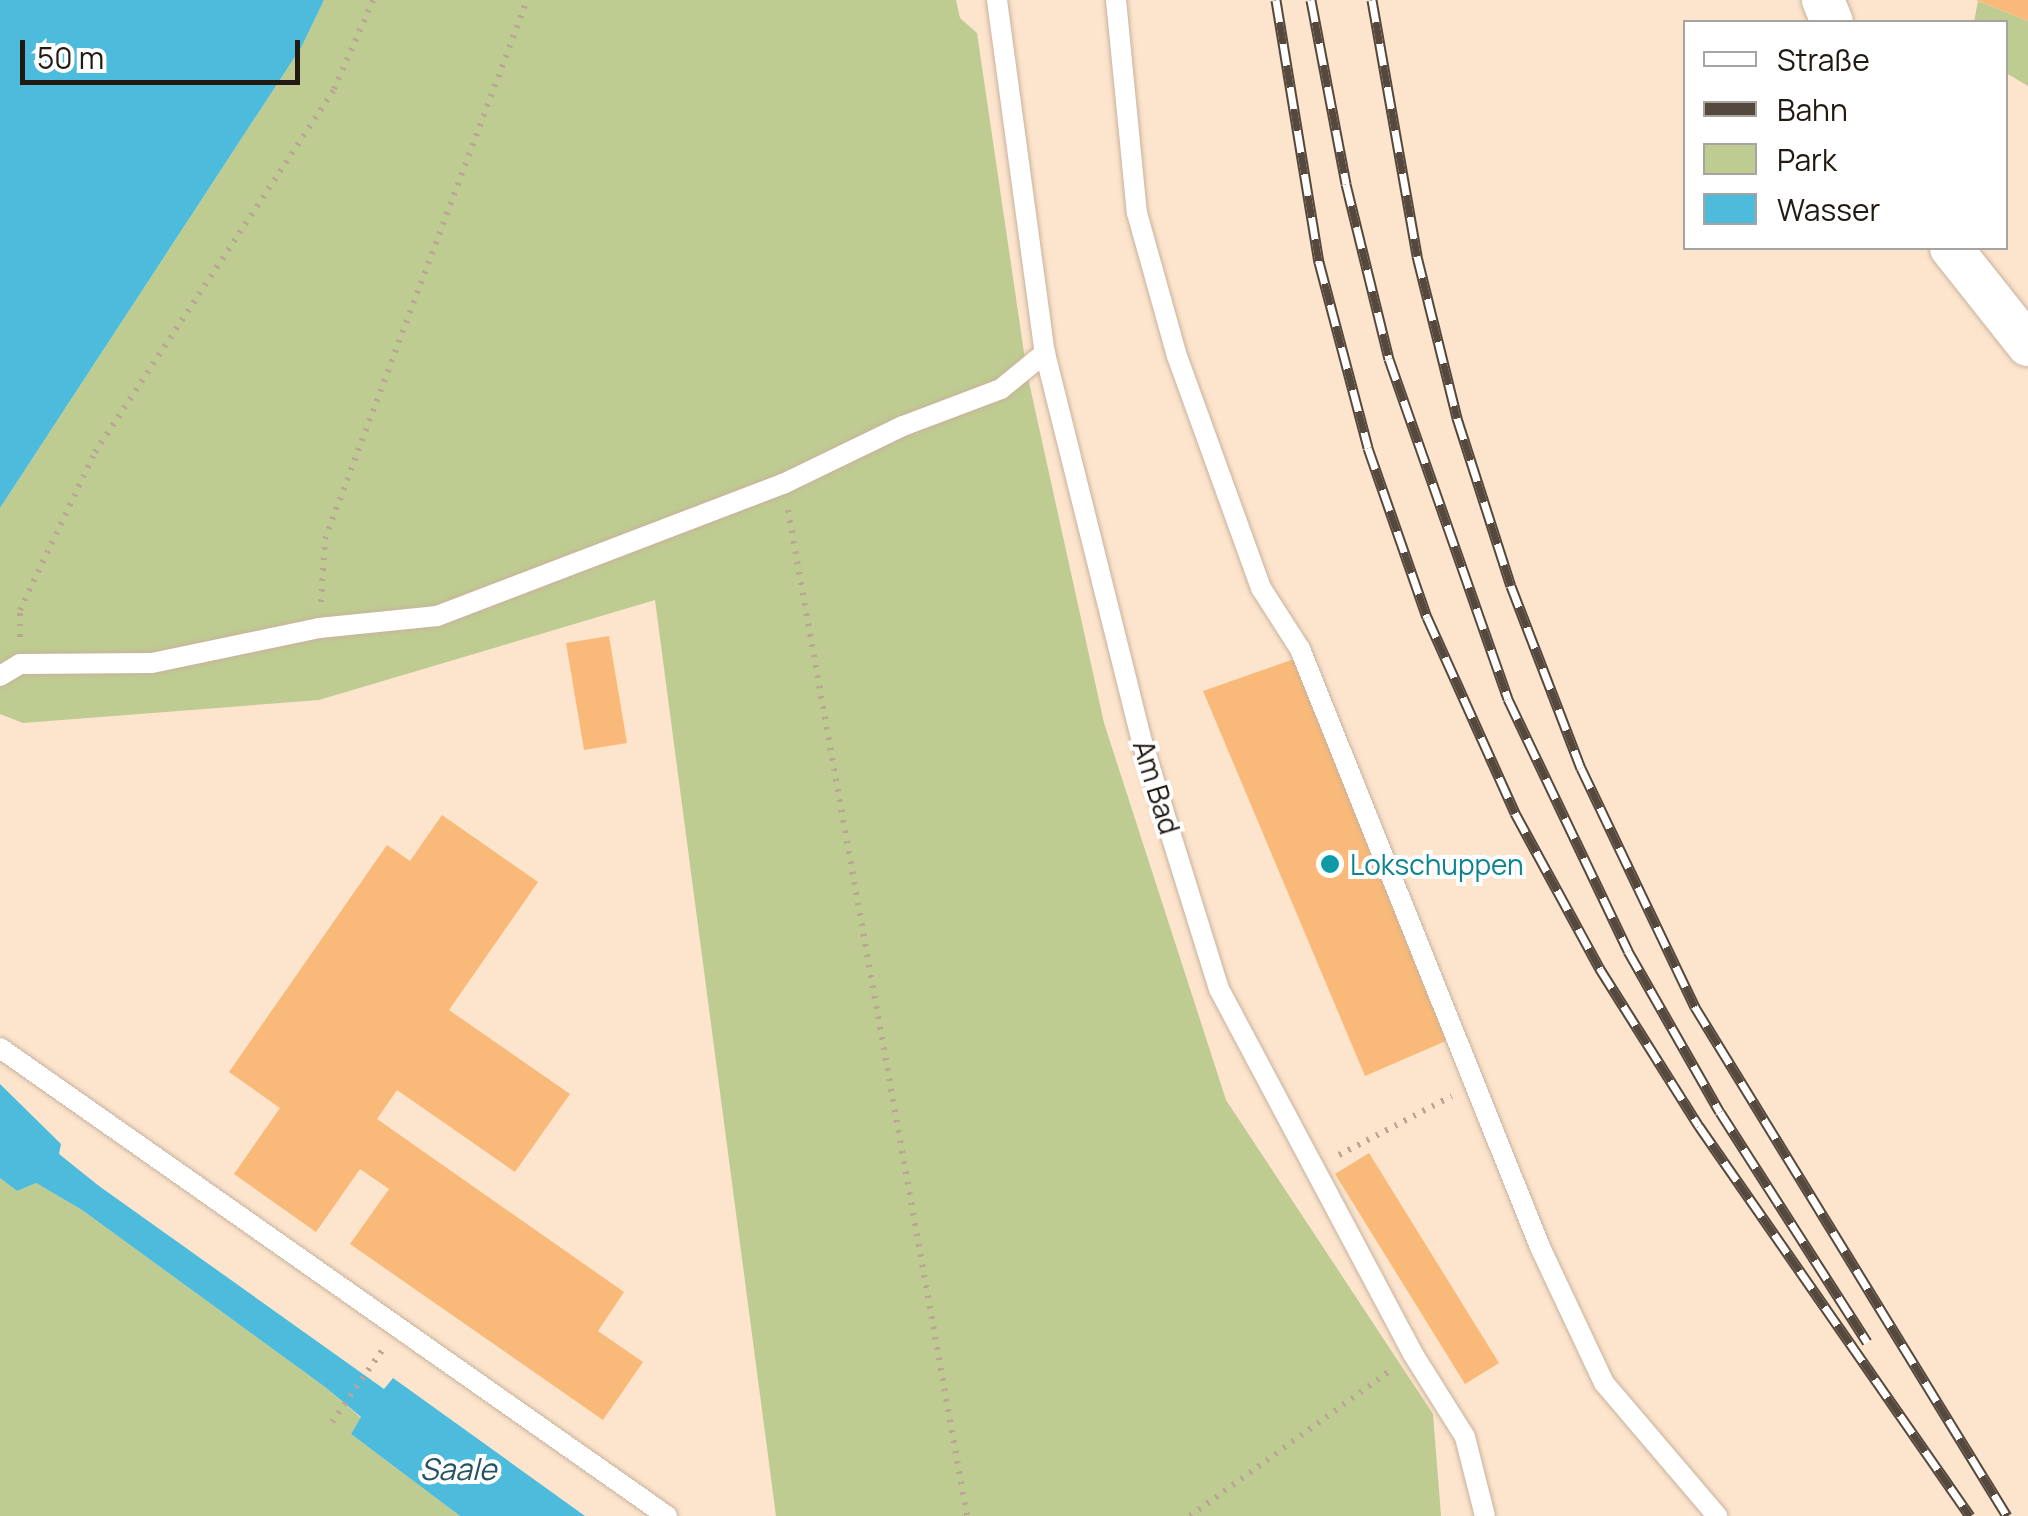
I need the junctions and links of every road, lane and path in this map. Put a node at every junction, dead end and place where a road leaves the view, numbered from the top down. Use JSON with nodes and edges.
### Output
{"nodes":[{"id":1,"x":372,"y":0,"type":"edge"},
{"id":2,"x":527,"y":0,"type":"edge"},
{"id":3,"x":997,"y":0,"type":"edge"},
{"id":4,"x":1116,"y":0,"type":"edge"},
{"id":5,"x":1953,"y":250,"type":"edge"},
{"id":6,"x":2028,"y":345,"type":"edge"},
{"id":7,"x":1045,"y":353,"type":"junction"},
{"id":8,"x":783,"y":484,"type":"junction"},
{"id":9,"x":320,"y":628,"type":"junction"},
{"id":10,"x":20,"y":664,"type":"junction"},
{"id":11,"x":0,"y":676,"type":"edge"},
{"id":12,"x":0,"y":1048,"type":"edge"},
{"id":13,"x":1476,"y":1084,"type":"junction"},
{"id":14,"x":1315,"y":1168,"type":"junction"},
{"id":15,"x":1413,"y":1354,"type":"junction"},
{"id":16,"x":366,"y":1375,"type":"dead end"},
{"id":17,"x":332,"y":1422,"type":"dead end"},
{"id":18,"x":667,"y":1516,"type":"edge"},
{"id":19,"x":967,"y":1516,"type":"edge"},
{"id":20,"x":1190,"y":1516,"type":"edge"},
{"id":21,"x":1486,"y":1516,"type":"edge"},
{"id":22,"x":1718,"y":1516,"type":"edge"}],
"edges":[{"from":1,"to":10,"type":"path"},
{"from":2,"to":9,"type":"path"},
{"from":3,"to":7,"type":"lane","name":"Am Bad"},
{"from":4,"to":13,"type":"lane"},
{"from":5,"to":6,"type":"street"},
{"from":7,"to":8,"type":"lane"},
{"from":7,"to":14,"type":"lane","name":"Am Bad"},
{"from":8,"to":9,"type":"lane"},
{"from":8,"to":19,"type":"path"},
{"from":9,"to":10,"type":"lane"},
{"from":10,"to":11,"type":"lane"},
{"from":12,"to":18,"type":"lane"},
{"from":13,"to":14,"type":"path"},
{"from":13,"to":22,"type":"lane"},
{"from":14,"to":15,"type":"lane","name":"Am Bad"},
{"from":15,"to":20,"type":"path"},
{"from":15,"to":21,"type":"lane","name":"Am Bad"},
{"from":16,"to":17,"type":"path"}]}
